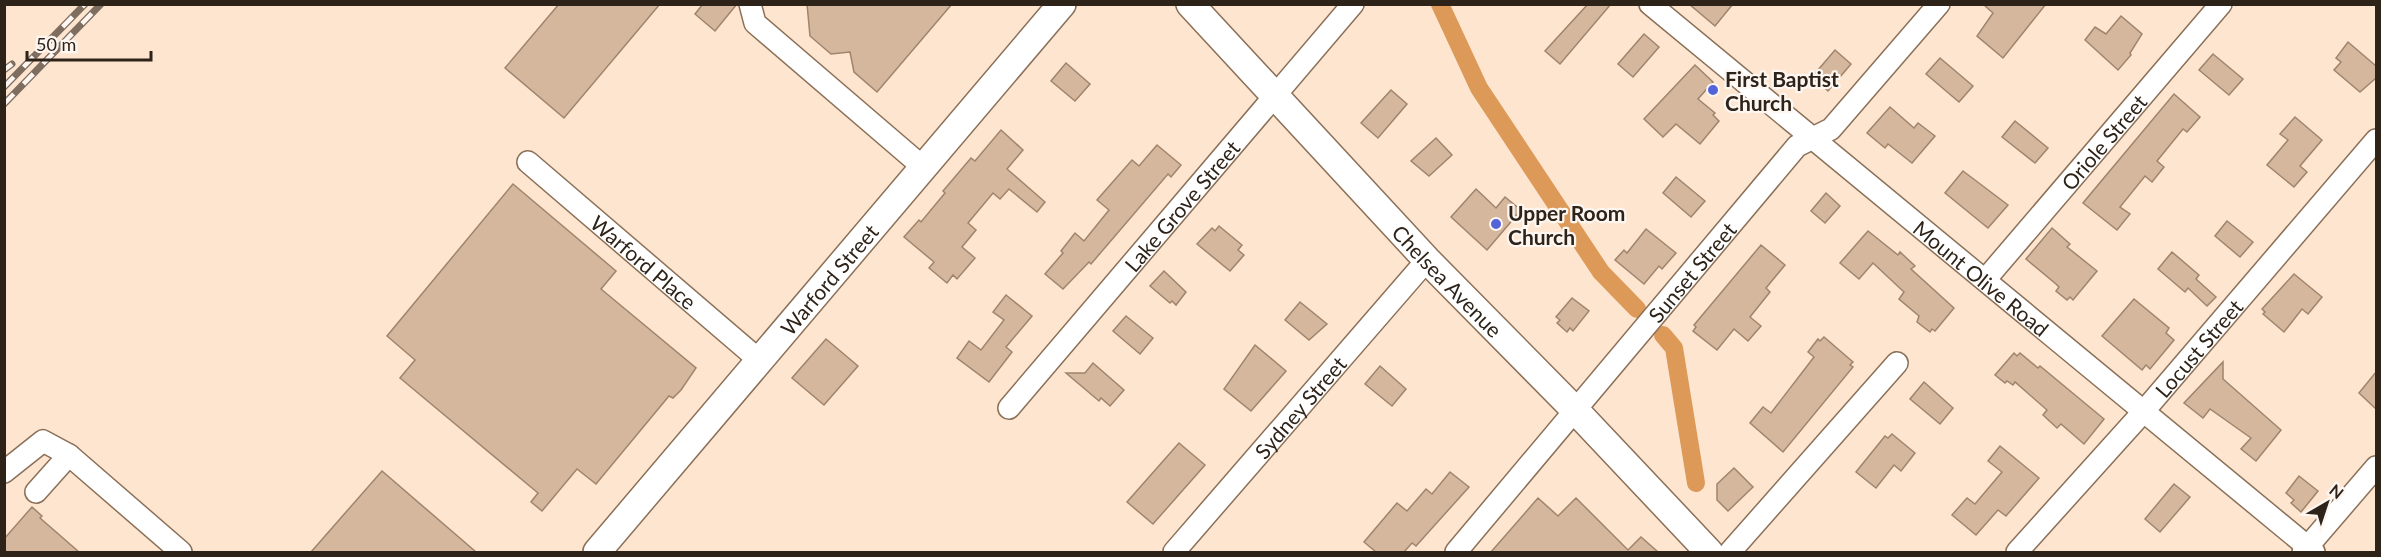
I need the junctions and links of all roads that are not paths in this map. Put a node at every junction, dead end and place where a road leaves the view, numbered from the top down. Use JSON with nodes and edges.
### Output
{"nodes":[{"id":1,"x":750,"y":4,"type":"edge"},
{"id":2,"x":1062,"y":4,"type":"edge"},
{"id":3,"x":1353,"y":4,"type":"edge"},
{"id":4,"x":1939,"y":4,"type":"edge"},
{"id":5,"x":2220,"y":4,"type":"edge"},
{"id":6,"x":1190,"y":5,"type":"edge"},
{"id":7,"x":1663,"y":9,"type":"edge"},
{"id":8,"x":1275,"y":97,"type":"junction"},
{"id":9,"x":1814,"y":138,"type":"junction"},
{"id":10,"x":2376,"y":140,"type":"edge"},
{"id":11,"x":528,"y":162,"type":"dead end"},
{"id":12,"x":924,"y":168,"type":"junction"},
{"id":13,"x":1426,"y":260,"type":"junction"},
{"id":14,"x":1985,"y":280,"type":"junction"},
{"id":15,"x":759,"y":360,"type":"junction"},
{"id":16,"x":1898,"y":363,"type":"dead end"},
{"id":17,"x":1009,"y":408,"type":"dead end"},
{"id":18,"x":1575,"y":410,"type":"junction"},
{"id":19,"x":2144,"y":411,"type":"junction"},
{"id":20,"x":69,"y":455,"type":"junction"},
{"id":21,"x":2376,"y":467,"type":"edge"},
{"id":22,"x":4,"y":472,"type":"edge"},
{"id":23,"x":36,"y":492,"type":"dead end"},
{"id":24,"x":175,"y":551,"type":"edge"},
{"id":25,"x":2308,"y":551,"type":"edge"},
{"id":26,"x":597,"y":552,"type":"edge"},
{"id":27,"x":1174,"y":552,"type":"edge"},
{"id":28,"x":1456,"y":552,"type":"edge"},
{"id":29,"x":1709,"y":552,"type":"edge"},
{"id":30,"x":1730,"y":552,"type":"edge"},
{"id":31,"x":2017,"y":552,"type":"edge"}],
"edges":[{"from":1,"to":12,"type":"street"},
{"from":2,"to":12,"type":"main road","name":"Warford Street"},
{"from":3,"to":8,"type":"street","name":"Lake Grove Street"},
{"from":4,"to":9,"type":"street","name":"Sunset Street"},
{"from":5,"to":14,"type":"street","name":"Oriole Street"},
{"from":6,"to":8,"type":"main road","name":"Chelsea Avenue"},
{"from":7,"to":9,"type":"street","name":"Mount Olive Road"},
{"from":8,"to":13,"type":"main road","name":"Chelsea Avenue"},
{"from":8,"to":17,"type":"street","name":"Lake Grove Street"},
{"from":9,"to":14,"type":"street","name":"Mount Olive Road"},
{"from":9,"to":18,"type":"street","name":"Sunset Street"},
{"from":10,"to":19,"type":"street","name":"Locust Street"},
{"from":11,"to":15,"type":"street","name":"Warford Place"},
{"from":12,"to":15,"type":"main road","name":"Warford Street"},
{"from":13,"to":18,"type":"main road","name":"Chelsea Avenue"},
{"from":13,"to":27,"type":"street","name":"Sydney Street"},
{"from":14,"to":19,"type":"street","name":"Mount Olive Road"},
{"from":15,"to":26,"type":"main road","name":"Warford Street"},
{"from":16,"to":30,"type":"street"},
{"from":18,"to":28,"type":"street","name":"Sunset Street"},
{"from":18,"to":29,"type":"main road","name":"Chelsea Avenue"},
{"from":19,"to":25,"type":"street","name":"Mount Olive Road"},
{"from":19,"to":31,"type":"street","name":"Locust Street"},
{"from":20,"to":22,"type":"street"},
{"from":20,"to":23,"type":"street"},
{"from":20,"to":24,"type":"street"},
{"from":21,"to":25,"type":"street"}]}
